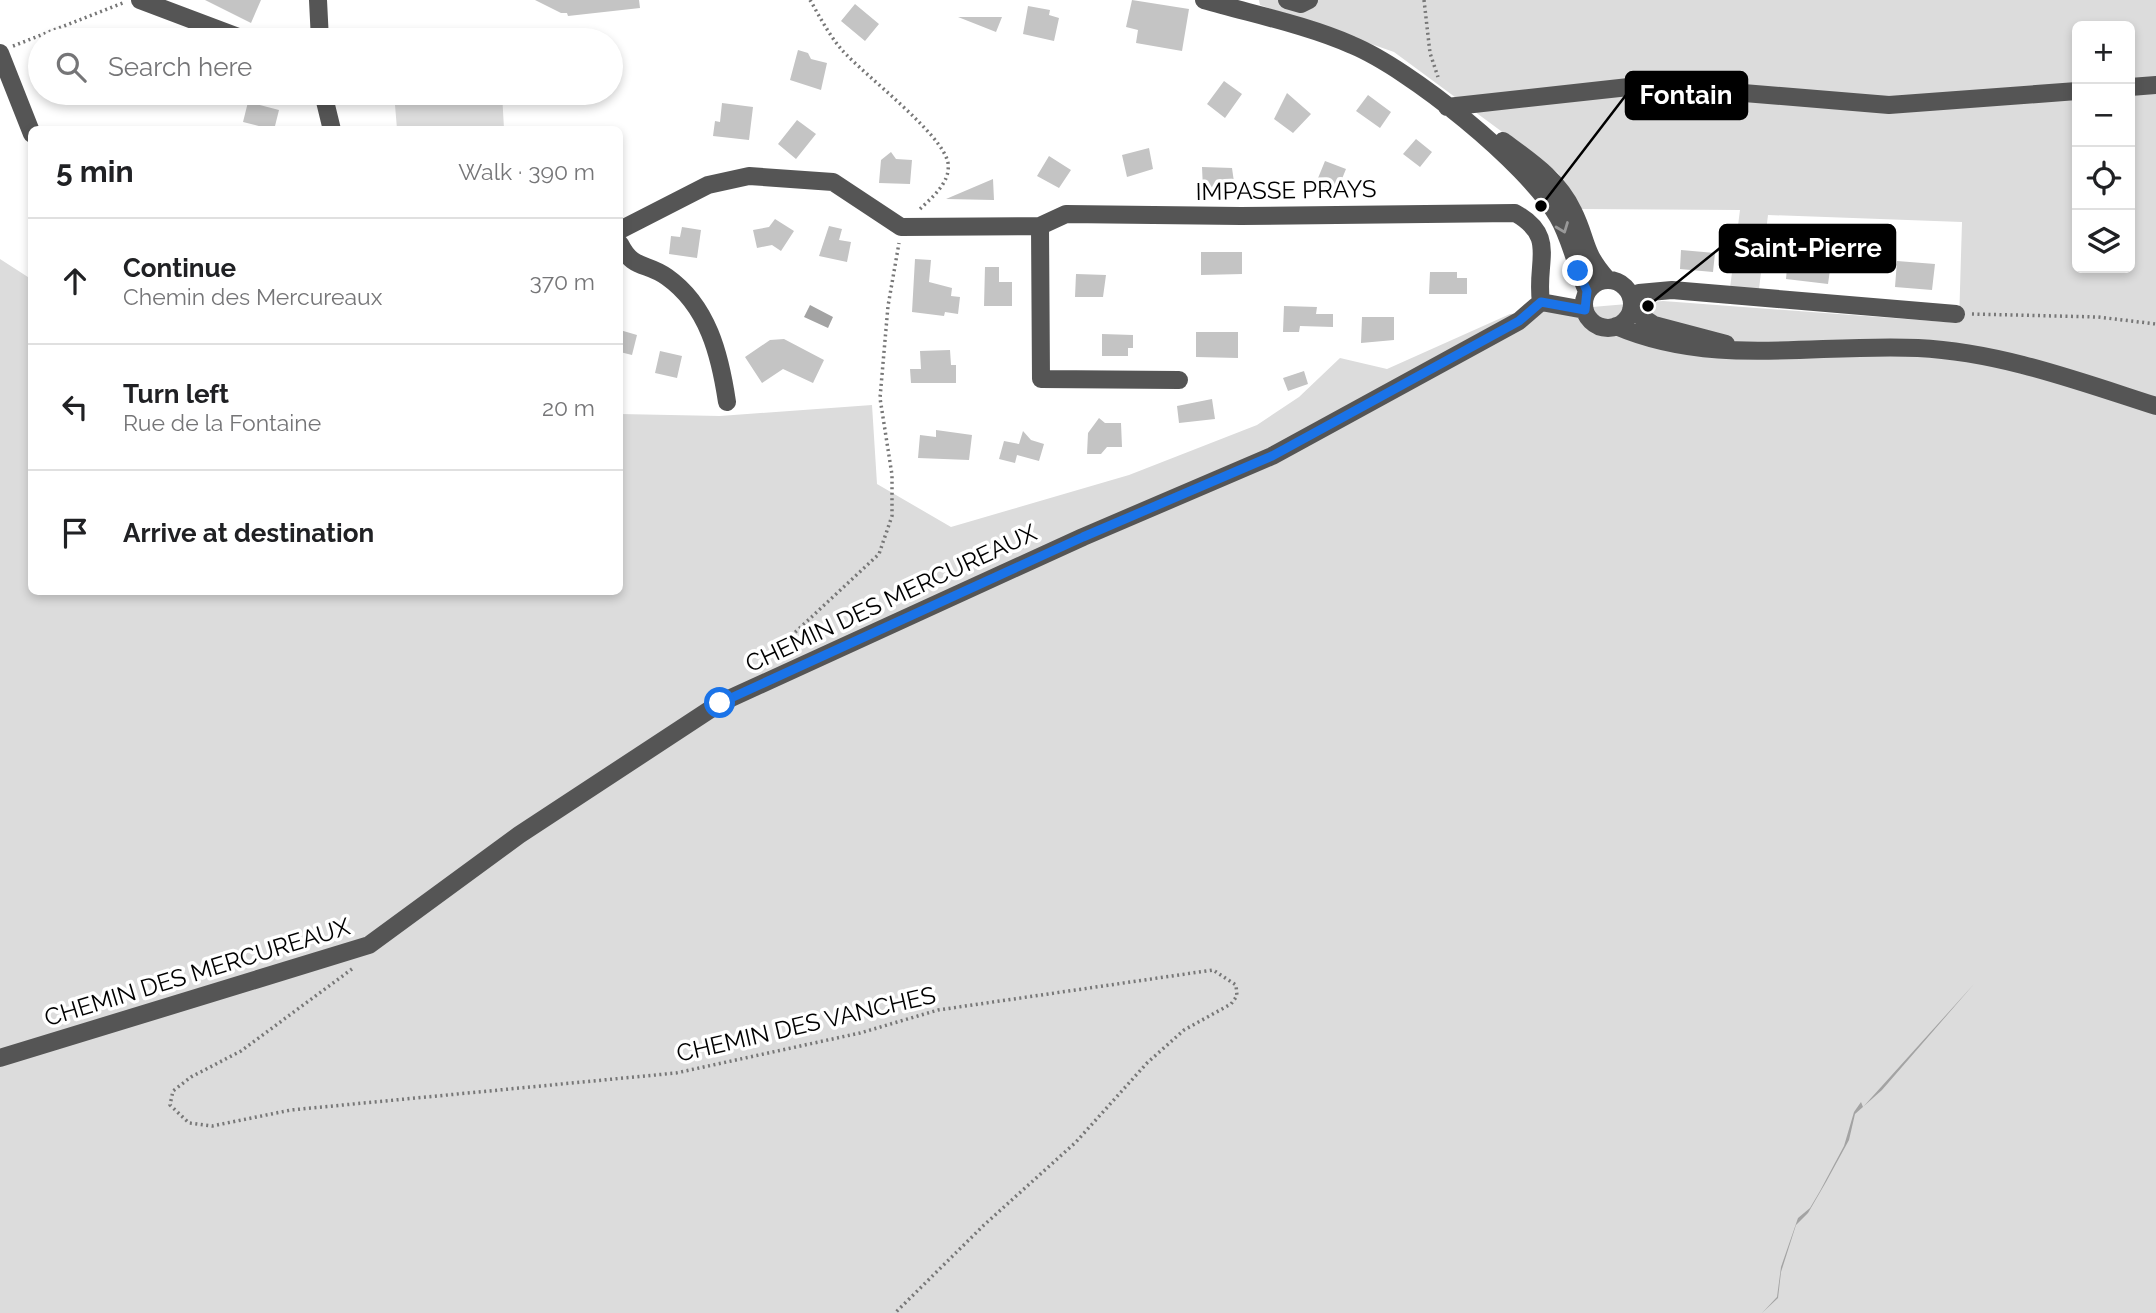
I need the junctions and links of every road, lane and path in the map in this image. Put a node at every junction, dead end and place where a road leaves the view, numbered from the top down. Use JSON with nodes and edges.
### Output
{"nodes":[{"id":1,"x":132,"y":0,"type":"edge"},
{"id":2,"x":140,"y":0,"type":"edge"},
{"id":3,"x":318,"y":0,"type":"edge"},
{"id":4,"x":810,"y":0,"type":"edge"},
{"id":5,"x":1205,"y":0,"type":"edge"},
{"id":6,"x":1287,"y":0,"type":"edge"},
{"id":7,"x":1309,"y":0,"type":"edge"},
{"id":8,"x":1424,"y":0,"type":"edge"},
{"id":9,"x":61,"y":28,"type":"edge"},
{"id":10,"x":214,"y":28,"type":"edge"},
{"id":11,"x":319,"y":28,"type":"edge"},
{"id":12,"x":28,"y":41,"type":"edge"},
{"id":13,"x":6,"y":50,"type":"edge"},
{"id":14,"x":2156,"y":85,"type":"edge"},
{"id":15,"x":2135,"y":87,"type":"edge"},
{"id":16,"x":2072,"y":91,"type":"edge"},
{"id":17,"x":326,"y":105,"type":"edge"},
{"id":18,"x":1447,"y":107,"type":"junction"},
{"id":19,"x":1470,"y":123,"type":"junction"},
{"id":20,"x":30,"y":126,"type":"edge"},
{"id":21,"x":331,"y":126,"type":"edge"},
{"id":22,"x":1040,"y":226,"type":"junction"},
{"id":23,"x":623,"y":228,"type":"edge"},
{"id":24,"x":901,"y":228,"type":"junction"},
{"id":25,"x":623,"y":250,"type":"edge"},
{"id":26,"x":1607,"y":279,"type":"junction"},
{"id":27,"x":1587,"y":291,"type":"junction"},
{"id":28,"x":1541,"y":302,"type":"junction"},
{"id":29,"x":1631,"y":304,"type":"junction"},
{"id":30,"x":1585,"y":310,"type":"junction"},
{"id":31,"x":1956,"y":314,"type":"joint"},
{"id":32,"x":2156,"y":324,"type":"edge"},
{"id":33,"x":1616,"y":326,"type":"junction"},
{"id":34,"x":1749,"y":351,"type":"junction"},
{"id":35,"x":1179,"y":380,"type":"dead end"},
{"id":36,"x":727,"y":402,"type":"dead end"},
{"id":37,"x":2156,"y":406,"type":"edge"},
{"id":38,"x":750,"y":675,"type":"dead end"},
{"id":39,"x":369,"y":944,"type":"junction"},
{"id":40,"x":0,"y":1058,"type":"edge"},
{"id":41,"x":895,"y":1313,"type":"edge"}],
"edges":[{"from":1,"to":9,"type":"path"},
{"from":2,"to":10,"type":"street"},
{"from":3,"to":11,"type":"street"},
{"from":4,"to":24,"type":"path"},
{"from":5,"to":18,"type":"street"},
{"from":6,"to":7,"type":"street"},
{"from":8,"to":18,"type":"path"},
{"from":12,"to":13,"type":"path"},
{"from":13,"to":20,"type":"street"},
{"from":14,"to":15,"type":"street"},
{"from":16,"to":18,"type":"street"},
{"from":17,"to":21,"type":"street"},
{"from":18,"to":19,"type":"street"},
{"from":19,"to":26,"type":"street"},
{"from":19,"to":27,"type":"street","one_way":true},
{"from":22,"to":24,"type":"street","name":"IMPASSE PRAYS"},
{"from":22,"to":28,"type":"street","name":"IMPASSE PRAYS"},
{"from":22,"to":35,"type":"street"},
{"from":23,"to":24,"type":"street"},
{"from":24,"to":38,"type":"path"},
{"from":25,"to":36,"type":"street"},
{"from":26,"to":27,"type":"street"},
{"from":26,"to":29,"type":"street"},
{"from":27,"to":30,"type":"street"},
{"from":28,"to":30,"type":"street"},
{"from":28,"to":39,"type":"street","name":"CHEMIN DES MERCUREAUX"},
{"from":29,"to":31,"type":"street"},
{"from":29,"to":33,"type":"street"},
{"from":29,"to":34,"type":"street"},
{"from":30,"to":33,"type":"street"},
{"from":31,"to":32,"type":"path"},
{"from":33,"to":34,"type":"street"},
{"from":34,"to":37,"type":"street"},
{"from":39,"to":40,"type":"street","name":"CHEMIN DES MERCUREAUX"},
{"from":39,"to":41,"type":"path","name":"CHEMIN DES VANCHES"}]}
